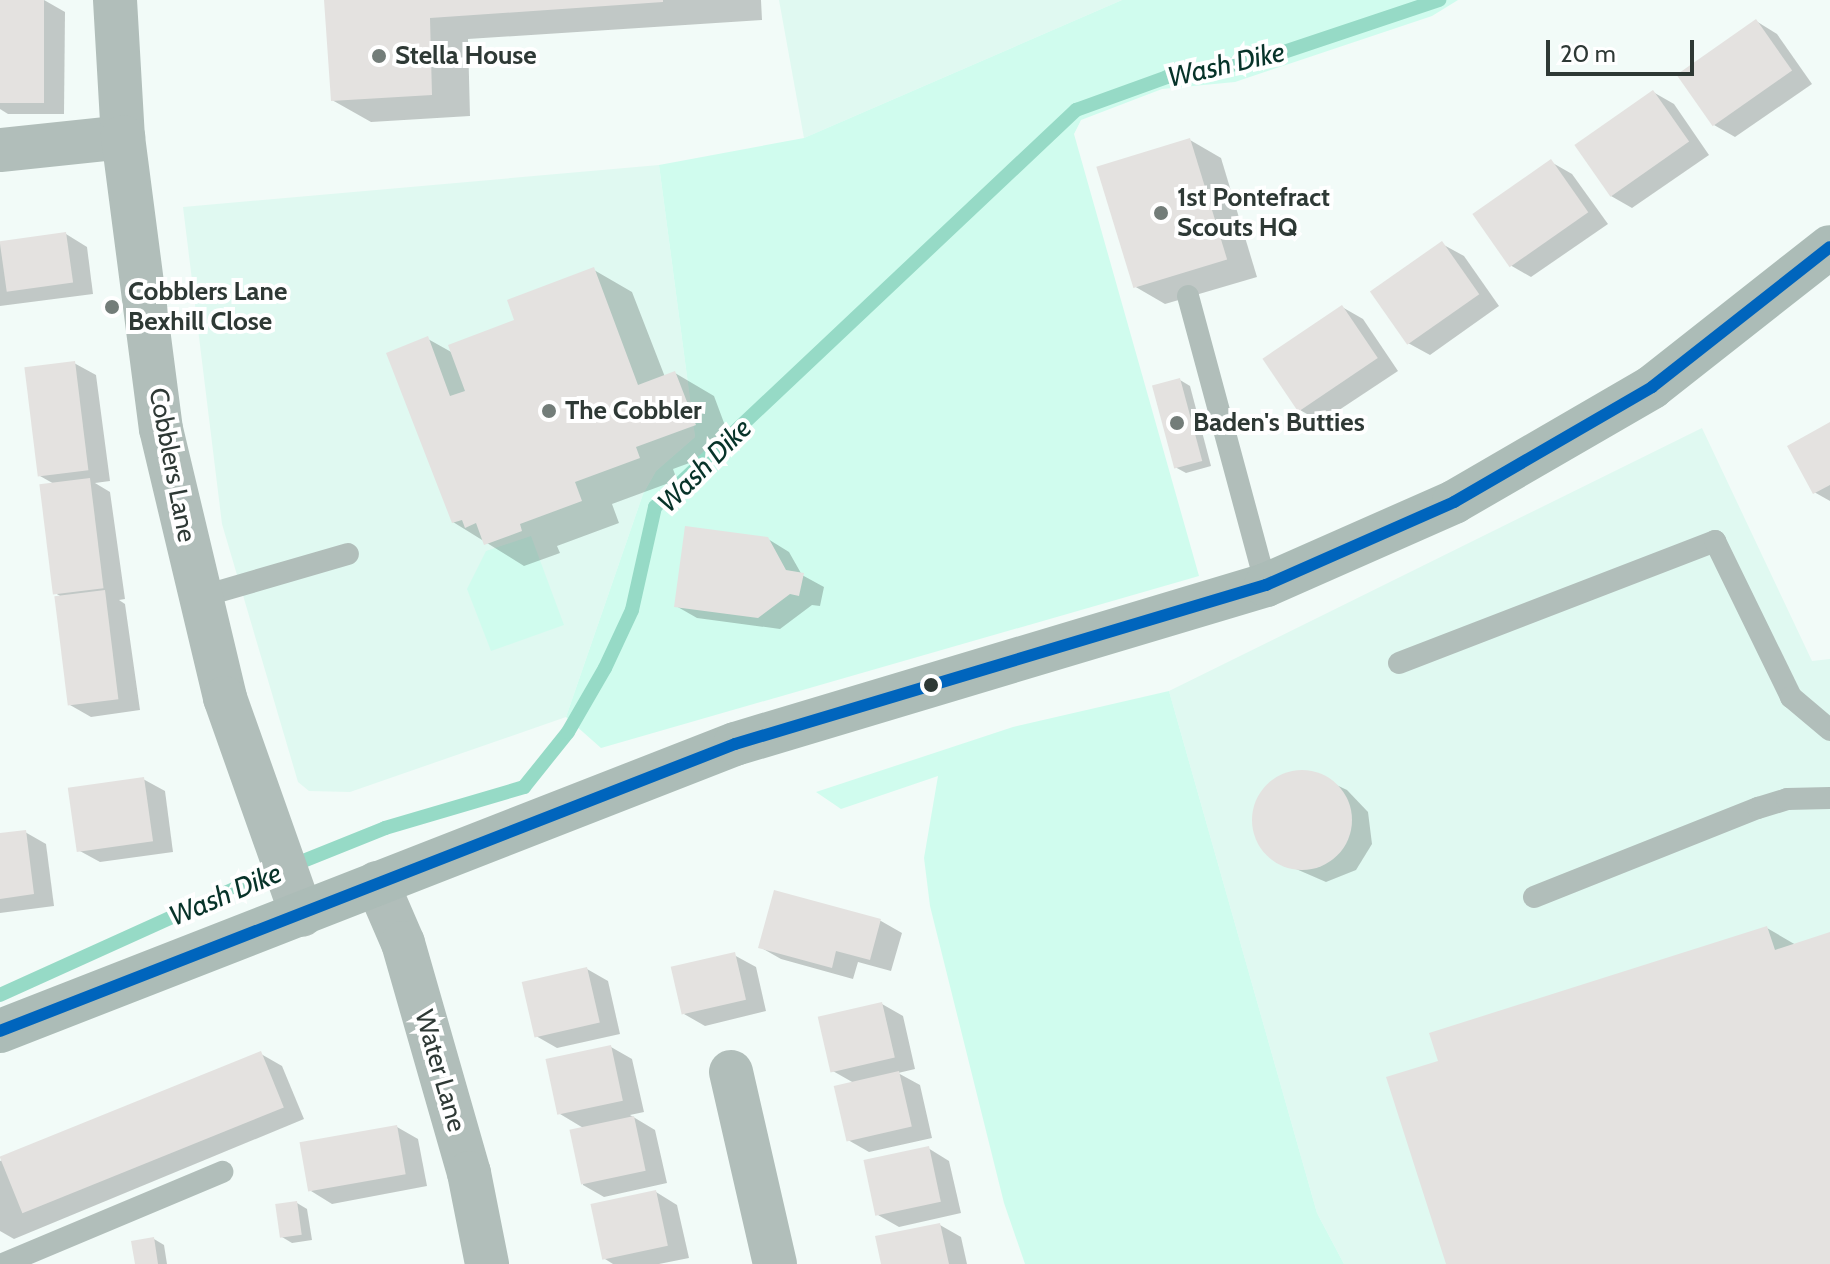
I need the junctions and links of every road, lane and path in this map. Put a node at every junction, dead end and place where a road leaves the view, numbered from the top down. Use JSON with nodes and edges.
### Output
{"nodes":[{"id":1,"x":115,"y":0,"type":"edge"},
{"id":2,"x":123,"y":137,"type":"junction"},
{"id":3,"x":0,"y":150,"type":"edge"},
{"id":4,"x":1830,"y":247,"type":"edge"},
{"id":5,"x":1188,"y":296,"type":"dead end"},
{"id":6,"x":348,"y":554,"type":"dead end"},
{"id":7,"x":1266,"y":585,"type":"junction"},
{"id":8,"x":200,"y":597,"type":"junction"},
{"id":9,"x":1399,"y":663,"type":"dead end"},
{"id":10,"x":1830,"y":730,"type":"edge"},
{"id":11,"x":1830,"y":798,"type":"edge"},
{"id":12,"x":289,"y":879,"type":"junction"},
{"id":13,"x":377,"y":883,"type":"junction"},
{"id":14,"x":1534,"y":897,"type":"dead end"},
{"id":15,"x":0,"y":1031,"type":"edge"},
{"id":16,"x":731,"y":1072,"type":"dead end"},
{"id":17,"x":222,"y":1172,"type":"dead end"},
{"id":18,"x":3,"y":1264,"type":"edge"},
{"id":19,"x":487,"y":1264,"type":"edge"},
{"id":20,"x":775,"y":1264,"type":"edge"}],
"edges":[{"from":1,"to":2,"type":"street","name":"Cobblers Lane"},
{"from":2,"to":3,"type":"street"},
{"from":2,"to":8,"type":"street","name":"Cobblers Lane"},
{"from":4,"to":7,"type":"highway"},
{"from":5,"to":7,"type":"lane"},
{"from":6,"to":8,"type":"lane"},
{"from":7,"to":13,"type":"highway"},
{"from":8,"to":12,"type":"street","name":"Cobblers Lane"},
{"from":9,"to":10,"type":"lane"},
{"from":11,"to":14,"type":"lane"},
{"from":12,"to":13,"type":"highway"},
{"from":12,"to":15,"type":"highway"},
{"from":13,"to":19,"type":"street","name":"Water Lane"},
{"from":16,"to":20,"type":"street"},
{"from":17,"to":18,"type":"lane"}]}
